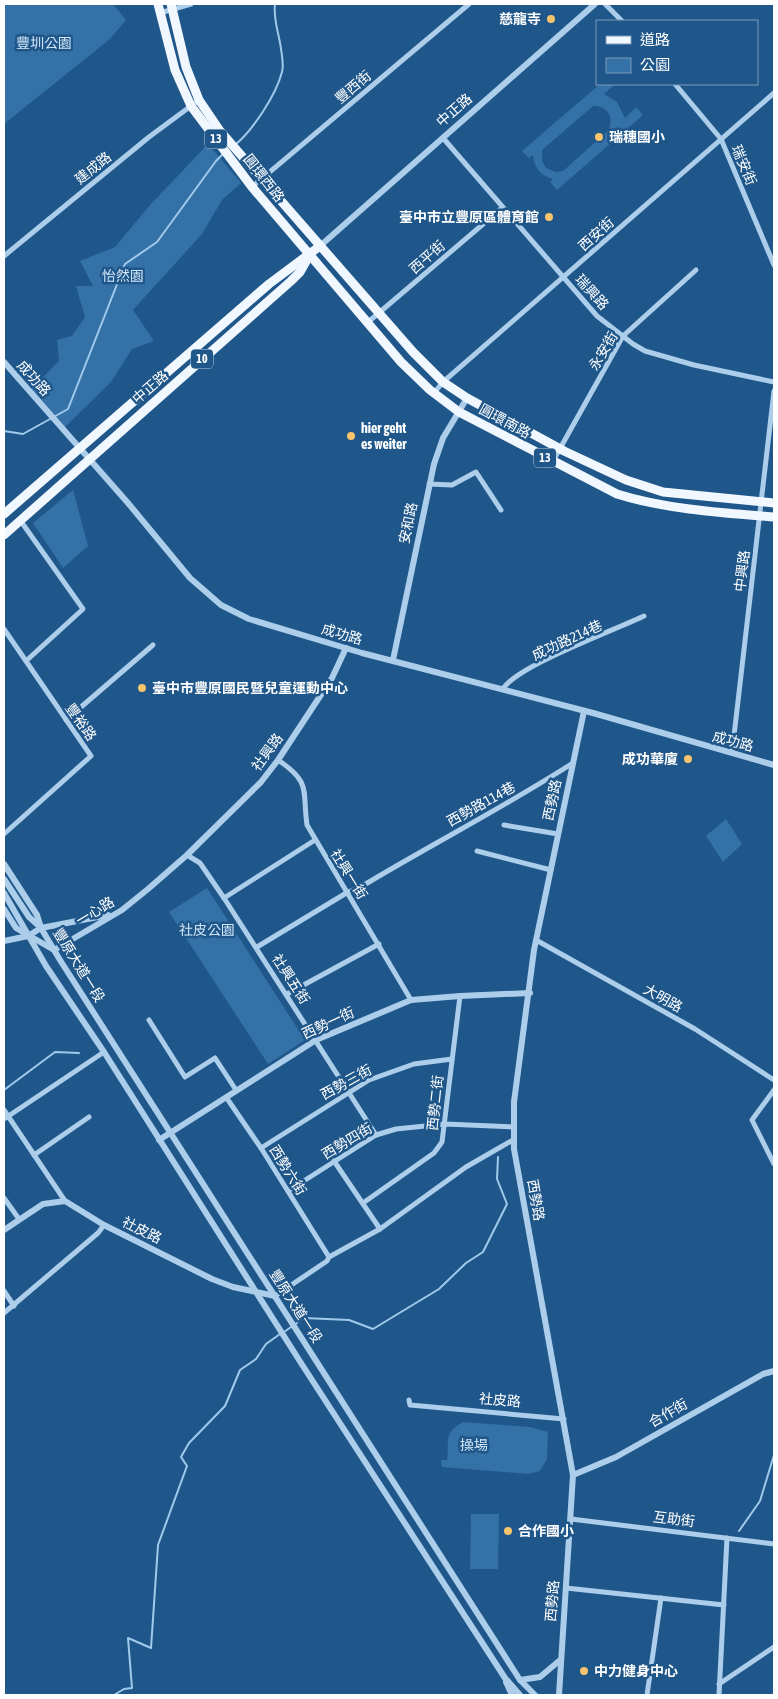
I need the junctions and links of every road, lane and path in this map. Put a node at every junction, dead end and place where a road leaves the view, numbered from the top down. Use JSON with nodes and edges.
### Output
{"nodes":[{"id":1,"x":158,"y":4,"type":"edge"},
{"id":2,"x":191,"y":4,"type":"edge"},
{"id":3,"x":469,"y":4,"type":"edge"},
{"id":4,"x":595,"y":4,"type":"edge"},
{"id":5,"x":605,"y":4,"type":"edge"},
{"id":6,"x":172,"y":7,"type":"edge"},
{"id":7,"x":160,"y":13,"type":"junction"},
{"id":8,"x":621,"y":20,"type":"edge"},
{"id":9,"x":676,"y":85,"type":"edge"},
{"id":10,"x":774,"y":93,"type":"edge"},
{"id":11,"x":195,"y":103,"type":"junction"},
{"id":12,"x":443,"y":138,"type":"junction"},
{"id":13,"x":721,"y":139,"type":"junction"},
{"id":14,"x":261,"y":180,"type":"junction"},
{"id":15,"x":252,"y":187,"type":"junction"},
{"id":16,"x":502,"y":208,"type":"junction"},
{"id":17,"x":320,"y":246,"type":"junction"},
{"id":18,"x":4,"y":256,"type":"edge"},
{"id":19,"x":310,"y":256,"type":"junction"},
{"id":20,"x":774,"y":266,"type":"edge"},
{"id":21,"x":696,"y":270,"type":"dead end"},
{"id":22,"x":564,"y":278,"type":"junction"},
{"id":23,"x":378,"y":314,"type":"junction"},
{"id":24,"x":367,"y":323,"type":"junction"},
{"id":25,"x":623,"y":336,"type":"junction"},
{"id":26,"x":4,"y":362,"type":"edge"},
{"id":27,"x":443,"y":382,"type":"junction"},
{"id":28,"x":774,"y":382,"type":"edge"},
{"id":29,"x":774,"y":391,"type":"edge"},
{"id":30,"x":434,"y":393,"type":"junction"},
{"id":31,"x":467,"y":398,"type":"junction"},
{"id":32,"x":459,"y":412,"type":"junction"},
{"id":33,"x":80,"y":447,"type":"junction"},
{"id":34,"x":560,"y":448,"type":"junction"},
{"id":35,"x":89,"y":458,"type":"junction"},
{"id":36,"x":552,"y":462,"type":"junction"},
{"id":37,"x":429,"y":484,"type":"junction"},
{"id":38,"x":763,"y":502,"type":"junction"},
{"id":39,"x":774,"y":503,"type":"edge"},
{"id":40,"x":501,"y":510,"type":"dead end"},
{"id":41,"x":4,"y":514,"type":"edge"},
{"id":42,"x":760,"y":516,"type":"junction"},
{"id":43,"x":774,"y":517,"type":"edge"},
{"id":44,"x":20,"y":520,"type":"junction"},
{"id":45,"x":4,"y":535,"type":"edge"},
{"id":46,"x":644,"y":616,"type":"dead end"},
{"id":47,"x":4,"y":629,"type":"edge"},
{"id":48,"x":153,"y":644,"type":"dead end"},
{"id":49,"x":346,"y":648,"type":"junction"},
{"id":50,"x":393,"y":660,"type":"junction"},
{"id":51,"x":26,"y":661,"type":"junction"},
{"id":52,"x":503,"y":689,"type":"junction"},
{"id":53,"x":584,"y":711,"type":"junction"},
{"id":54,"x":66,"y":720,"type":"junction"},
{"id":55,"x":732,"y":754,"type":"junction"},
{"id":56,"x":278,"y":760,"type":"junction"},
{"id":57,"x":573,"y":763,"type":"junction"},
{"id":58,"x":774,"y":765,"type":"edge"},
{"id":59,"x":504,"y":825,"type":"dead end"},
{"id":60,"x":4,"y":834,"type":"edge"},
{"id":61,"x":558,"y":834,"type":"junction"},
{"id":62,"x":315,"y":840,"type":"junction"},
{"id":63,"x":476,"y":851,"type":"dead end"},
{"id":64,"x":187,"y":855,"type":"junction"},
{"id":65,"x":4,"y":864,"type":"edge"},
{"id":66,"x":551,"y":870,"type":"junction"},
{"id":67,"x":4,"y":880,"type":"edge"},
{"id":68,"x":348,"y":892,"type":"junction"},
{"id":69,"x":4,"y":893,"type":"edge"},
{"id":70,"x":12,"y":898,"type":"junction"},
{"id":71,"x":224,"y":898,"type":"junction"},
{"id":72,"x":4,"y":909,"type":"edge"},
{"id":73,"x":113,"y":914,"type":"junction"},
{"id":74,"x":41,"y":928,"type":"junction"},
{"id":75,"x":28,"y":936,"type":"junction"},
{"id":76,"x":536,"y":940,"type":"junction"},
{"id":77,"x":4,"y":941,"type":"edge"},
{"id":78,"x":379,"y":944,"type":"junction"},
{"id":79,"x":257,"y":947,"type":"junction"},
{"id":80,"x":54,"y":950,"type":"junction"},
{"id":81,"x":530,"y":993,"type":"junction"},
{"id":82,"x":287,"y":994,"type":"junction"},
{"id":83,"x":460,"y":996,"type":"junction"},
{"id":84,"x":411,"y":1000,"type":"junction"},
{"id":85,"x":149,"y":1020,"type":"dead end"},
{"id":86,"x":316,"y":1040,"type":"junction"},
{"id":87,"x":104,"y":1052,"type":"junction"},
{"id":88,"x":452,"y":1059,"type":"junction"},
{"id":89,"x":774,"y":1080,"type":"edge"},
{"id":90,"x":236,"y":1090,"type":"junction"},
{"id":91,"x":774,"y":1090,"type":"edge"},
{"id":92,"x":349,"y":1091,"type":"junction"},
{"id":93,"x":226,"y":1097,"type":"junction"},
{"id":94,"x":4,"y":1110,"type":"edge"},
{"id":95,"x":6,"y":1117,"type":"edge"},
{"id":96,"x":89,"y":1117,"type":"dead end"},
{"id":97,"x":445,"y":1124,"type":"junction"},
{"id":98,"x":513,"y":1127,"type":"junction"},
{"id":99,"x":170,"y":1134,"type":"junction"},
{"id":100,"x":376,"y":1135,"type":"junction"},
{"id":101,"x":158,"y":1140,"type":"junction"},
{"id":102,"x":513,"y":1140,"type":"junction"},
{"id":103,"x":261,"y":1148,"type":"junction"},
{"id":104,"x":34,"y":1155,"type":"junction"},
{"id":105,"x":334,"y":1161,"type":"junction"},
{"id":106,"x":774,"y":1164,"type":"edge"},
{"id":107,"x":288,"y":1191,"type":"junction"},
{"id":108,"x":4,"y":1198,"type":"edge"},
{"id":109,"x":66,"y":1201,"type":"junction"},
{"id":110,"x":363,"y":1203,"type":"junction"},
{"id":111,"x":19,"y":1219,"type":"junction"},
{"id":112,"x":104,"y":1225,"type":"junction"},
{"id":113,"x":380,"y":1229,"type":"junction"},
{"id":114,"x":4,"y":1230,"type":"edge"},
{"id":115,"x":329,"y":1257,"type":"junction"},
{"id":116,"x":4,"y":1291,"type":"edge"},
{"id":117,"x":255,"y":1291,"type":"junction"},
{"id":118,"x":275,"y":1296,"type":"junction"},
{"id":119,"x":14,"y":1306,"type":"junction"},
{"id":120,"x":4,"y":1313,"type":"edge"},
{"id":121,"x":774,"y":1371,"type":"edge"},
{"id":122,"x":409,"y":1400,"type":"dead end"},
{"id":123,"x":564,"y":1419,"type":"junction"},
{"id":124,"x":573,"y":1475,"type":"junction"},
{"id":125,"x":571,"y":1519,"type":"junction"},
{"id":126,"x":728,"y":1538,"type":"junction"},
{"id":127,"x":774,"y":1544,"type":"edge"},
{"id":128,"x":566,"y":1588,"type":"junction"},
{"id":129,"x":661,"y":1598,"type":"junction"},
{"id":130,"x":724,"y":1606,"type":"junction"},
{"id":131,"x":774,"y":1647,"type":"edge"},
{"id":132,"x":559,"y":1661,"type":"junction"},
{"id":133,"x":505,"y":1678,"type":"junction"},
{"id":134,"x":520,"y":1680,"type":"junction"},
{"id":135,"x":719,"y":1684,"type":"junction"},
{"id":136,"x":559,"y":1686,"type":"junction"},
{"id":137,"x":512,"y":1695,"type":"edge"},
{"id":138,"x":520,"y":1695,"type":"edge"},
{"id":139,"x":535,"y":1695,"type":"edge"},
{"id":140,"x":559,"y":1695,"type":"edge"},
{"id":141,"x":565,"y":1695,"type":"edge"},
{"id":142,"x":647,"y":1695,"type":"edge"},
{"id":143,"x":719,"y":1695,"type":"edge"}],
"edges":[{"from":1,"to":7,"type":"main road","name":"圓環西路","number":"13"},
{"from":2,"to":6,"type":"street"},
{"from":3,"to":14,"type":"street","name":"豐西街"},
{"from":4,"to":12,"type":"street","name":"中正路"},
{"from":5,"to":8,"type":"street"},
{"from":6,"to":7,"type":"street"},
{"from":6,"to":11,"type":"main road","name":"圓環西路","number":"13"},
{"from":7,"to":11,"type":"main road","name":"圓環西路","number":"13"},
{"from":9,"to":13,"type":"street","name":"瑞安街"},
{"from":10,"to":13,"type":"street","name":"西安街"},
{"from":11,"to":14,"type":"main road","name":"圓環西路","number":"13"},
{"from":11,"to":15,"type":"main road","name":"圓環西路","number":"13"},
{"from":11,"to":18,"type":"street","name":"建成路"},
{"from":12,"to":16,"type":"street","name":"瑞興路"},
{"from":12,"to":17,"type":"street","name":"中正路"},
{"from":13,"to":20,"type":"street","name":"瑞安街"},
{"from":13,"to":22,"type":"street","name":"西安街"},
{"from":14,"to":15,"type":"street","name":"豐西街"},
{"from":14,"to":17,"type":"main road","name":"圓環西路","number":"13"},
{"from":15,"to":19,"type":"main road","name":"圓環西路","number":"13"},
{"from":16,"to":22,"type":"street","name":"瑞興路"},
{"from":16,"to":23,"type":"street","name":"西平街"},
{"from":17,"to":19,"type":"main road","name":"中正路","number":"10"},
{"from":17,"to":23,"type":"main road","name":"圓環南路","number":"13"},
{"from":19,"to":24,"type":"main road","name":"圓環南路","number":"13"},
{"from":19,"to":33,"type":"main road","name":"中正路","number":"10"},
{"from":19,"to":35,"type":"main road","name":"中正路","number":"10"},
{"from":21,"to":25,"type":"street","name":"永安街"},
{"from":22,"to":25,"type":"street","name":"瑞興路"},
{"from":22,"to":27,"type":"street","name":"西安街"},
{"from":23,"to":24,"type":"street","name":"西平街"},
{"from":23,"to":27,"type":"main road","name":"圓環南路","number":"13"},
{"from":24,"to":30,"type":"main road","name":"圓環南路","number":"13"},
{"from":25,"to":28,"type":"street","name":"瑞興路"},
{"from":25,"to":34,"type":"street","name":"永安街"},
{"from":26,"to":33,"type":"street","name":"成功路"},
{"from":27,"to":30,"type":"street","name":"西安街"},
{"from":27,"to":31,"type":"main road","name":"圓環南路","number":"13"},
{"from":29,"to":38,"type":"street","name":"中興路"},
{"from":30,"to":32,"type":"main road","name":"圓環南路","number":"13"},
{"from":31,"to":32,"type":"street","name":"安和路"},
{"from":31,"to":34,"type":"main road","name":"圓環南路","number":"13"},
{"from":32,"to":36,"type":"main road","name":"圓環南路","number":"13"},
{"from":32,"to":37,"type":"street","name":"安和路"},
{"from":33,"to":35,"type":"street","name":"成功路"},
{"from":33,"to":41,"type":"main road","name":"中正路","number":"10"},
{"from":34,"to":36,"type":"street","name":"永安街"},
{"from":34,"to":38,"type":"main road","name":"圓環南路","number":"13"},
{"from":35,"to":44,"type":"main road","name":"中正路","number":"10"},
{"from":35,"to":49,"type":"street","name":"成功路"},
{"from":36,"to":42,"type":"main road","name":"圓環南路","number":"13"},
{"from":37,"to":40,"type":"street"},
{"from":37,"to":50,"type":"street","name":"安和路"},
{"from":38,"to":39,"type":"main road","name":"圓環南路","number":"13"},
{"from":38,"to":42,"type":"street","name":"中興路"},
{"from":42,"to":43,"type":"main road","name":"圓環南路","number":"13"},
{"from":42,"to":55,"type":"street","name":"中興路"},
{"from":44,"to":45,"type":"main road","name":"中正路","number":"10"},
{"from":44,"to":51,"type":"street"},
{"from":46,"to":52,"type":"street","name":"成功路214巷"},
{"from":47,"to":51,"type":"street","name":"豐裕路"},
{"from":48,"to":54,"type":"street"},
{"from":49,"to":50,"type":"street","name":"成功路"},
{"from":49,"to":56,"type":"street","name":"社興路"},
{"from":50,"to":52,"type":"street","name":"成功路"},
{"from":51,"to":54,"type":"street","name":"豐裕路"},
{"from":52,"to":53,"type":"street","name":"成功路"},
{"from":53,"to":55,"type":"street","name":"成功路"},
{"from":53,"to":57,"type":"street","name":"西勢路"},
{"from":54,"to":60,"type":"street","name":"豐裕路"},
{"from":55,"to":58,"type":"street","name":"成功路"},
{"from":56,"to":62,"type":"street","name":"社興一街"},
{"from":56,"to":64,"type":"street","name":"社興路"},
{"from":57,"to":61,"type":"street","name":"西勢路"},
{"from":57,"to":68,"type":"street","name":"西勢路114巷"},
{"from":59,"to":61,"type":"street"},
{"from":61,"to":66,"type":"street","name":"西勢路"},
{"from":62,"to":68,"type":"street","name":"社興一街"},
{"from":62,"to":71,"type":"street"},
{"from":63,"to":66,"type":"street"},
{"from":64,"to":71,"type":"street","name":"社興五街"},
{"from":64,"to":73,"type":"street","name":"一心路"},
{"from":65,"to":74,"type":"street","name":"豐原大道一段"},
{"from":66,"to":76,"type":"street","name":"西勢路"},
{"from":67,"to":70,"type":"street"},
{"from":68,"to":78,"type":"street","name":"社興一街"},
{"from":68,"to":79,"type":"street","name":"西勢路114巷"},
{"from":69,"to":70,"type":"street"},
{"from":70,"to":74,"type":"street","name":"豐原大道一段"},
{"from":70,"to":75,"type":"street","name":"豐原大道一段"},
{"from":71,"to":79,"type":"street","name":"社興五街"},
{"from":72,"to":75,"type":"street","name":"豐原大道一段"},
{"from":73,"to":74,"type":"street"},
{"from":73,"to":80,"type":"street","name":"一心路"},
{"from":74,"to":75,"type":"street"},
{"from":74,"to":80,"type":"street","name":"豐原大道一段"},
{"from":75,"to":77,"type":"street"},
{"from":75,"to":80,"type":"street"},
{"from":75,"to":87,"type":"street","name":"豐原大道一段"},
{"from":76,"to":81,"type":"street","name":"西勢路"},
{"from":76,"to":89,"type":"street","name":"大明路"},
{"from":78,"to":82,"type":"street"},
{"from":78,"to":84,"type":"street","name":"社興一街"},
{"from":79,"to":82,"type":"street","name":"社興五街"},
{"from":80,"to":99,"type":"street","name":"豐原大道一段"},
{"from":81,"to":83,"type":"street","name":"西勢一街"},
{"from":81,"to":98,"type":"street","name":"西勢路"},
{"from":82,"to":86,"type":"street","name":"社興五街"},
{"from":83,"to":84,"type":"street","name":"西勢一街"},
{"from":83,"to":88,"type":"street","name":"西勢二街"},
{"from":84,"to":86,"type":"street","name":"西勢一街"},
{"from":85,"to":90,"type":"street"},
{"from":86,"to":90,"type":"street","name":"西勢一街"},
{"from":86,"to":92,"type":"street","name":"社興五街"},
{"from":87,"to":95,"type":"street"},
{"from":87,"to":101,"type":"street","name":"豐原大道一段"},
{"from":88,"to":92,"type":"street","name":"西勢三街"},
{"from":88,"to":97,"type":"street","name":"西勢二街"},
{"from":90,"to":93,"type":"street","name":"西勢一街"},
{"from":91,"to":106,"type":"street"},
{"from":92,"to":100,"type":"street","name":"社興五街"},
{"from":92,"to":103,"type":"street","name":"西勢三街"},
{"from":93,"to":99,"type":"street","name":"西勢一街"},
{"from":93,"to":103,"type":"street","name":"西勢六街"},
{"from":94,"to":95,"type":"street"},
{"from":95,"to":104,"type":"street"},
{"from":96,"to":104,"type":"street"},
{"from":97,"to":98,"type":"street","name":"西勢四街"},
{"from":97,"to":100,"type":"street","name":"西勢四街"},
{"from":97,"to":110,"type":"street","name":"西勢二街"},
{"from":98,"to":102,"type":"street","name":"西勢路"},
{"from":99,"to":101,"type":"street","name":"西勢一街"},
{"from":99,"to":118,"type":"street","name":"豐原大道一段"},
{"from":100,"to":105,"type":"street","name":"西勢四街"},
{"from":101,"to":117,"type":"street","name":"豐原大道一段"},
{"from":102,"to":113,"type":"street"},
{"from":102,"to":123,"type":"street","name":"西勢路"},
{"from":103,"to":107,"type":"street","name":"西勢六街"},
{"from":104,"to":109,"type":"street"},
{"from":105,"to":107,"type":"street","name":"西勢四街"},
{"from":105,"to":110,"type":"street"},
{"from":107,"to":115,"type":"street","name":"西勢六街"},
{"from":108,"to":111,"type":"street"},
{"from":109,"to":111,"type":"street"},
{"from":109,"to":112,"type":"street","name":"社皮路"},
{"from":110,"to":113,"type":"street"},
{"from":111,"to":114,"type":"street"},
{"from":112,"to":117,"type":"street","name":"社皮路"},
{"from":112,"to":119,"type":"street"},
{"from":113,"to":115,"type":"street"},
{"from":115,"to":118,"type":"street"},
{"from":116,"to":119,"type":"street"},
{"from":117,"to":118,"type":"street","name":"社皮路"},
{"from":117,"to":133,"type":"street","name":"豐原大道一段"},
{"from":118,"to":134,"type":"street","name":"豐原大道一段"},
{"from":119,"to":120,"type":"street"},
{"from":121,"to":124,"type":"street","name":"合作街"},
{"from":122,"to":123,"type":"street","name":"社皮路"},
{"from":123,"to":124,"type":"street","name":"西勢路"},
{"from":124,"to":125,"type":"street","name":"西勢路"},
{"from":125,"to":126,"type":"street","name":"互助街"},
{"from":125,"to":128,"type":"street","name":"西勢路"},
{"from":126,"to":127,"type":"street","name":"互助街"},
{"from":126,"to":130,"type":"street"},
{"from":128,"to":129,"type":"street"},
{"from":128,"to":132,"type":"street","name":"西勢路"},
{"from":129,"to":130,"type":"street"},
{"from":129,"to":142,"type":"street"},
{"from":130,"to":135,"type":"street"},
{"from":131,"to":135,"type":"street"},
{"from":132,"to":134,"type":"street"},
{"from":132,"to":136,"type":"street","name":"西勢路"},
{"from":133,"to":137,"type":"street"},
{"from":133,"to":138,"type":"street","name":"豐原大道一段"},
{"from":134,"to":139,"type":"street","name":"豐原大道一段"},
{"from":135,"to":143,"type":"street"},
{"from":136,"to":140,"type":"street","name":"西勢路"},
{"from":136,"to":141,"type":"street"}]}
